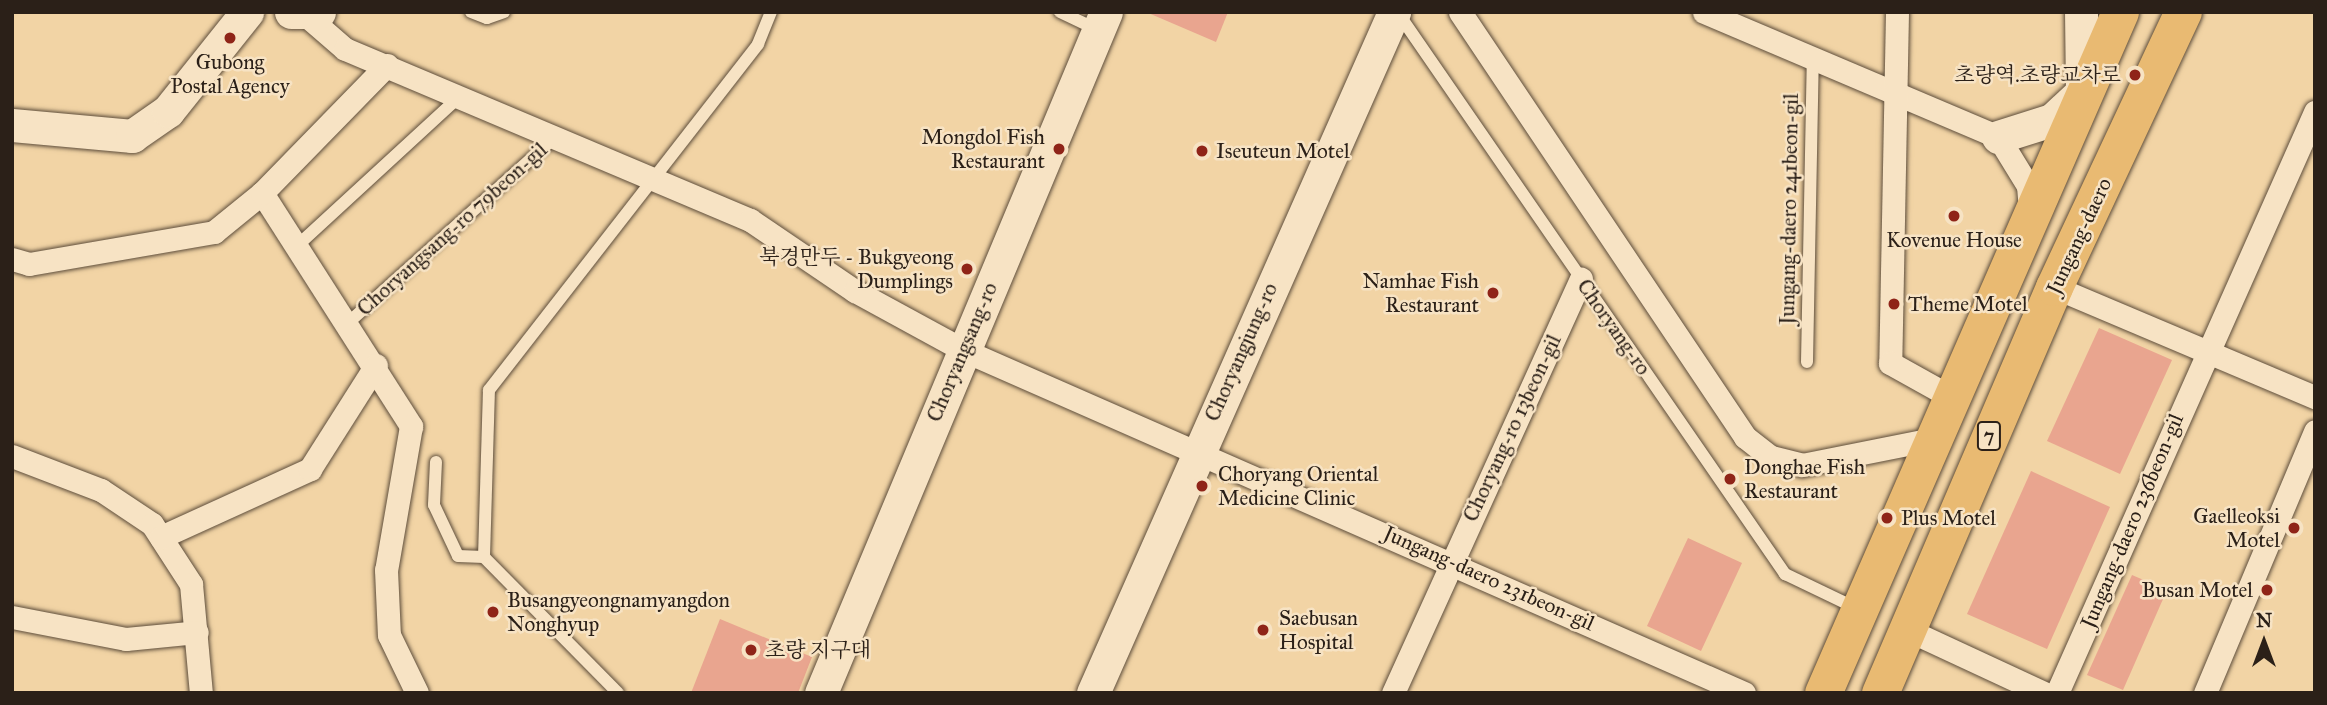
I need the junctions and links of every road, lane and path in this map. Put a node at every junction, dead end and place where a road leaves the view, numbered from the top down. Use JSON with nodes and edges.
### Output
{"nodes":[{"id":1,"x":247,"y":12,"type":"edge"},
{"id":2,"x":471,"y":12,"type":"edge"},
{"id":3,"x":504,"y":12,"type":"edge"},
{"id":4,"x":771,"y":12,"type":"edge"},
{"id":5,"x":1060,"y":12,"type":"edge"},
{"id":6,"x":1396,"y":12,"type":"edge"},
{"id":7,"x":1460,"y":12,"type":"edge"},
{"id":8,"x":1704,"y":12,"type":"edge"},
{"id":9,"x":1897,"y":12,"type":"edge"},
{"id":10,"x":2081,"y":12,"type":"edge"},
{"id":11,"x":2120,"y":12,"type":"edge"},
{"id":12,"x":2183,"y":12,"type":"edge"},
{"id":13,"x":306,"y":14,"type":"edge"},
{"id":14,"x":1102,"y":21,"type":"edge"},
{"id":15,"x":1812,"y":58,"type":"junction"},
{"id":16,"x":387,"y":65,"type":"junction"},
{"id":17,"x":1897,"y":92,"type":"junction"},
{"id":18,"x":2082,"y":92,"type":"junction"},
{"id":19,"x":461,"y":94,"type":"junction"},
{"id":20,"x":2315,"y":112,"type":"edge"},
{"id":21,"x":12,"y":125,"type":"edge"},
{"id":22,"x":556,"y":136,"type":"junction"},
{"id":23,"x":1998,"y":137,"type":"junction"},
{"id":24,"x":648,"y":180,"type":"junction"},
{"id":25,"x":262,"y":193,"type":"junction"},
{"id":26,"x":2030,"y":210,"type":"junction"},
{"id":27,"x":298,"y":245,"type":"junction"},
{"id":28,"x":12,"y":259,"type":"edge"},
{"id":29,"x":1581,"y":279,"type":"junction"},
{"id":30,"x":2054,"y":287,"type":"junction"},
{"id":31,"x":349,"y":322,"type":"junction"},
{"id":32,"x":2206,"y":349,"type":"junction"},
{"id":33,"x":962,"y":350,"type":"junction"},
{"id":34,"x":1807,"y":362,"type":"dead end"},
{"id":35,"x":376,"y":365,"type":"junction"},
{"id":36,"x":1951,"y":397,"type":"junction"},
{"id":37,"x":2315,"y":397,"type":"edge"},
{"id":38,"x":2315,"y":431,"type":"edge"},
{"id":39,"x":1932,"y":439,"type":"junction"},
{"id":40,"x":1196,"y":451,"type":"junction"},
{"id":41,"x":12,"y":456,"type":"edge"},
{"id":42,"x":436,"y":463,"type":"dead end"},
{"id":43,"x":161,"y":537,"type":"junction"},
{"id":44,"x":484,"y":557,"type":"junction"},
{"id":45,"x":1452,"y":560,"type":"junction"},
{"id":46,"x":1858,"y":609,"type":"junction"},
{"id":47,"x":12,"y":617,"type":"edge"},
{"id":48,"x":1908,"y":631,"type":"junction"},
{"id":49,"x":197,"y":632,"type":"junction"},
{"id":50,"x":1716,"y":687,"type":"edge"},
{"id":51,"x":201,"y":693,"type":"edge"},
{"id":52,"x":416,"y":693,"type":"edge"},
{"id":53,"x":618,"y":693,"type":"edge"},
{"id":54,"x":821,"y":693,"type":"edge"},
{"id":55,"x":1093,"y":693,"type":"edge"},
{"id":56,"x":1393,"y":693,"type":"edge"},
{"id":57,"x":1744,"y":693,"type":"edge"},
{"id":58,"x":1824,"y":693,"type":"edge"},
{"id":59,"x":1880,"y":693,"type":"edge"},
{"id":60,"x":2044,"y":693,"type":"edge"},
{"id":61,"x":2057,"y":693,"type":"edge"},
{"id":62,"x":2205,"y":693,"type":"edge"}],
"edges":[{"from":1,"to":21,"type":"street"},
{"from":2,"to":3,"type":"lane"},
{"from":4,"to":24,"type":"lane"},
{"from":5,"to":14,"type":"lane"},
{"from":6,"to":29,"type":"lane","name":"Choryang-ro"},
{"from":6,"to":40,"type":"street","name":"Choryangjung-ro"},
{"from":7,"to":39,"type":"street"},
{"from":8,"to":15,"type":"street"},
{"from":9,"to":17,"type":"street"},
{"from":10,"to":18,"type":"street"},
{"from":11,"to":18,"type":"main road"},
{"from":12,"to":30,"type":"main road","name":"Jungang-daero","number":"7"},
{"from":13,"to":16,"type":"street","name":"Choryangsang-ro 79beon-gil"},
{"from":14,"to":33,"type":"street","name":"Choryangsang-ro"},
{"from":15,"to":17,"type":"street"},
{"from":15,"to":34,"type":"lane","name":"Jungang-daero 241beon-gil"},
{"from":16,"to":19,"type":"street","name":"Choryangsang-ro 79beon-gil"},
{"from":16,"to":25,"type":"street"},
{"from":17,"to":23,"type":"street"},
{"from":17,"to":36,"type":"street"},
{"from":18,"to":23,"type":"street"},
{"from":18,"to":26,"type":"main road"},
{"from":19,"to":22,"type":"street","name":"Choryangsang-ro 79beon-gil"},
{"from":19,"to":27,"type":"lane"},
{"from":20,"to":32,"type":"street","name":"Jungang-daero 236beon-gil"},
{"from":22,"to":24,"type":"street","name":"Choryangsang-ro 79beon-gil"},
{"from":22,"to":31,"type":"lane","name":"Choryangsang-ro 79beon-gil"},
{"from":23,"to":26,"type":"street"},
{"from":24,"to":33,"type":"street","name":"Choryangsang-ro 79beon-gil"},
{"from":24,"to":44,"type":"lane"},
{"from":25,"to":27,"type":"street"},
{"from":25,"to":28,"type":"street"},
{"from":26,"to":36,"type":"main road"},
{"from":27,"to":31,"type":"street"},
{"from":29,"to":45,"type":"street","name":"Choryang-ro 13beon-gil"},
{"from":29,"to":46,"type":"lane","name":"Choryang-ro"},
{"from":30,"to":32,"type":"street"},
{"from":30,"to":48,"type":"main road","name":"Jungang-daero","number":"7"},
{"from":31,"to":35,"type":"street"},
{"from":32,"to":37,"type":"street"},
{"from":32,"to":61,"type":"street","name":"Jungang-daero 236beon-gil"},
{"from":33,"to":40,"type":"street","name":"Jungang-daero 231beon-gil"},
{"from":33,"to":54,"type":"street","name":"Choryangsang-ro"},
{"from":35,"to":43,"type":"street"},
{"from":35,"to":52,"type":"street"},
{"from":36,"to":39,"type":"main road"},
{"from":38,"to":62,"type":"street"},
{"from":39,"to":46,"type":"main road"},
{"from":40,"to":45,"type":"street","name":"Jungang-daero 231beon-gil"},
{"from":40,"to":55,"type":"street","name":"Choryangjung-ro"},
{"from":41,"to":43,"type":"street"},
{"from":42,"to":44,"type":"lane"},
{"from":43,"to":49,"type":"street"},
{"from":44,"to":53,"type":"lane"},
{"from":45,"to":50,"type":"street","name":"Jungang-daero 231beon-gil"},
{"from":45,"to":56,"type":"street","name":"Choryang-ro 13beon-gil"},
{"from":46,"to":58,"type":"main road"},
{"from":47,"to":49,"type":"street"},
{"from":48,"to":59,"type":"main road","name":"Jungang-daero","number":"7"},
{"from":48,"to":60,"type":"street"},
{"from":49,"to":51,"type":"street"},
{"from":50,"to":57,"type":"street","name":"Jungang-daero 231beon-gil"}]}
